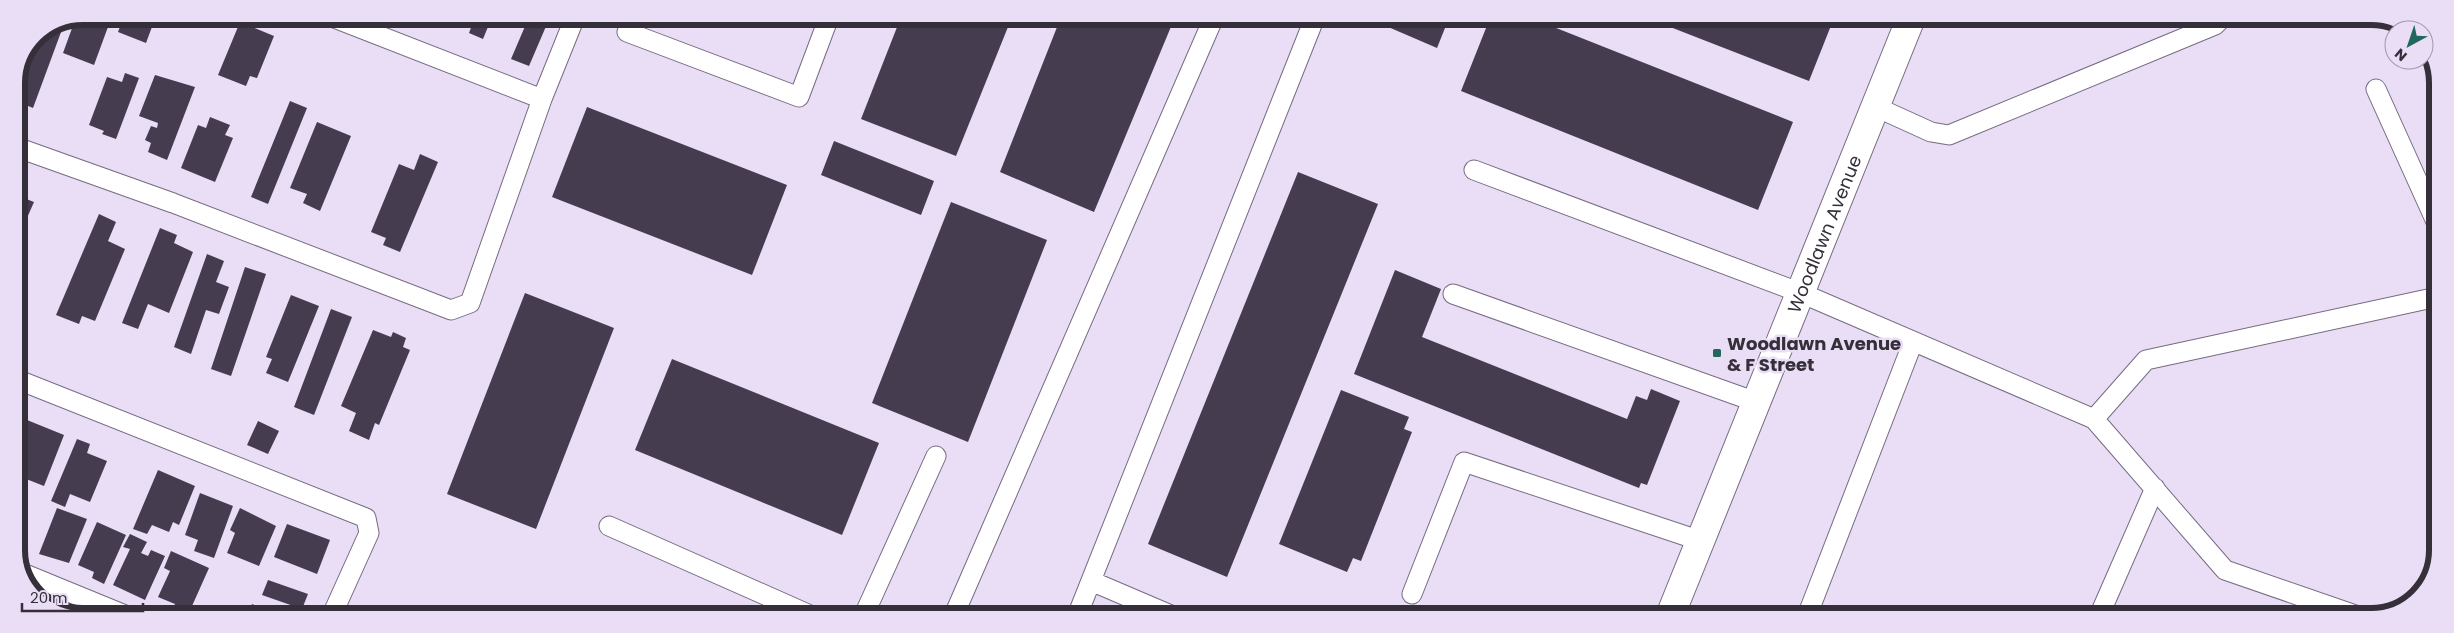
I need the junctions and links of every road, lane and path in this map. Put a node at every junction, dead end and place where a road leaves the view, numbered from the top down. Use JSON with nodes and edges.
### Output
{"nodes":[{"id":1,"x":352,"y":25,"type":"edge"},
{"id":2,"x":572,"y":25,"type":"edge"},
{"id":3,"x":826,"y":25,"type":"edge"},
{"id":4,"x":1211,"y":25,"type":"edge"},
{"id":5,"x":1312,"y":25,"type":"edge"},
{"id":6,"x":1908,"y":25,"type":"edge"},
{"id":7,"x":2214,"y":25,"type":"edge"},
{"id":8,"x":627,"y":32,"type":"dead end"},
{"id":9,"x":2376,"y":89,"type":"dead end"},
{"id":10,"x":542,"y":99,"type":"junction"},
{"id":11,"x":1876,"y":106,"type":"junction"},
{"id":12,"x":25,"y":150,"type":"edge"},
{"id":13,"x":1474,"y":170,"type":"dead end"},
{"id":14,"x":2429,"y":206,"type":"edge"},
{"id":15,"x":1801,"y":293,"type":"junction"},
{"id":16,"x":1453,"y":294,"type":"dead end"},
{"id":17,"x":2429,"y":298,"type":"edge"},
{"id":18,"x":1913,"y":342,"type":"junction"},
{"id":19,"x":25,"y":383,"type":"edge"},
{"id":20,"x":1756,"y":402,"type":"junction"},
{"id":21,"x":2094,"y":419,"type":"junction"},
{"id":22,"x":936,"y":456,"type":"dead end"},
{"id":23,"x":2155,"y":488,"type":"junction"},
{"id":24,"x":609,"y":526,"type":"dead end"},
{"id":25,"x":1700,"y":541,"type":"junction"},
{"id":26,"x":32,"y":577,"type":"edge"},
{"id":27,"x":1091,"y":581,"type":"junction"},
{"id":28,"x":1412,"y":594,"type":"dead end"},
{"id":29,"x":108,"y":608,"type":"edge"},
{"id":30,"x":335,"y":608,"type":"edge"},
{"id":31,"x":794,"y":608,"type":"edge"},
{"id":32,"x":867,"y":608,"type":"edge"},
{"id":33,"x":957,"y":608,"type":"edge"},
{"id":34,"x":1080,"y":608,"type":"edge"},
{"id":35,"x":1154,"y":608,"type":"edge"},
{"id":36,"x":1673,"y":608,"type":"edge"},
{"id":37,"x":1810,"y":608,"type":"edge"},
{"id":38,"x":2102,"y":608,"type":"edge"},
{"id":39,"x":2335,"y":608,"type":"edge"}],
"edges":[{"from":1,"to":10,"type":"lane"},
{"from":2,"to":10,"type":"lane"},
{"from":3,"to":8,"type":"lane"},
{"from":4,"to":33,"type":"lane"},
{"from":5,"to":27,"type":"lane"},
{"from":6,"to":11,"type":"street","name":"Woodlawn Avenue"},
{"from":7,"to":11,"type":"lane"},
{"from":9,"to":14,"type":"lane"},
{"from":10,"to":12,"type":"lane"},
{"from":11,"to":15,"type":"street","name":"Woodlawn Avenue"},
{"from":13,"to":15,"type":"lane"},
{"from":15,"to":18,"type":"lane"},
{"from":15,"to":20,"type":"street","name":"Woodlawn Avenue"},
{"from":16,"to":20,"type":"lane"},
{"from":17,"to":21,"type":"lane"},
{"from":18,"to":21,"type":"lane"},
{"from":18,"to":37,"type":"lane"},
{"from":19,"to":30,"type":"lane"},
{"from":20,"to":25,"type":"street","name":"Woodlawn Avenue"},
{"from":21,"to":23,"type":"lane"},
{"from":22,"to":32,"type":"lane"},
{"from":23,"to":38,"type":"lane"},
{"from":23,"to":39,"type":"lane"},
{"from":24,"to":31,"type":"lane"},
{"from":25,"to":28,"type":"lane"},
{"from":25,"to":36,"type":"street","name":"Woodlawn Avenue"},
{"from":26,"to":29,"type":"lane"},
{"from":27,"to":34,"type":"lane"},
{"from":27,"to":35,"type":"lane"}]}
